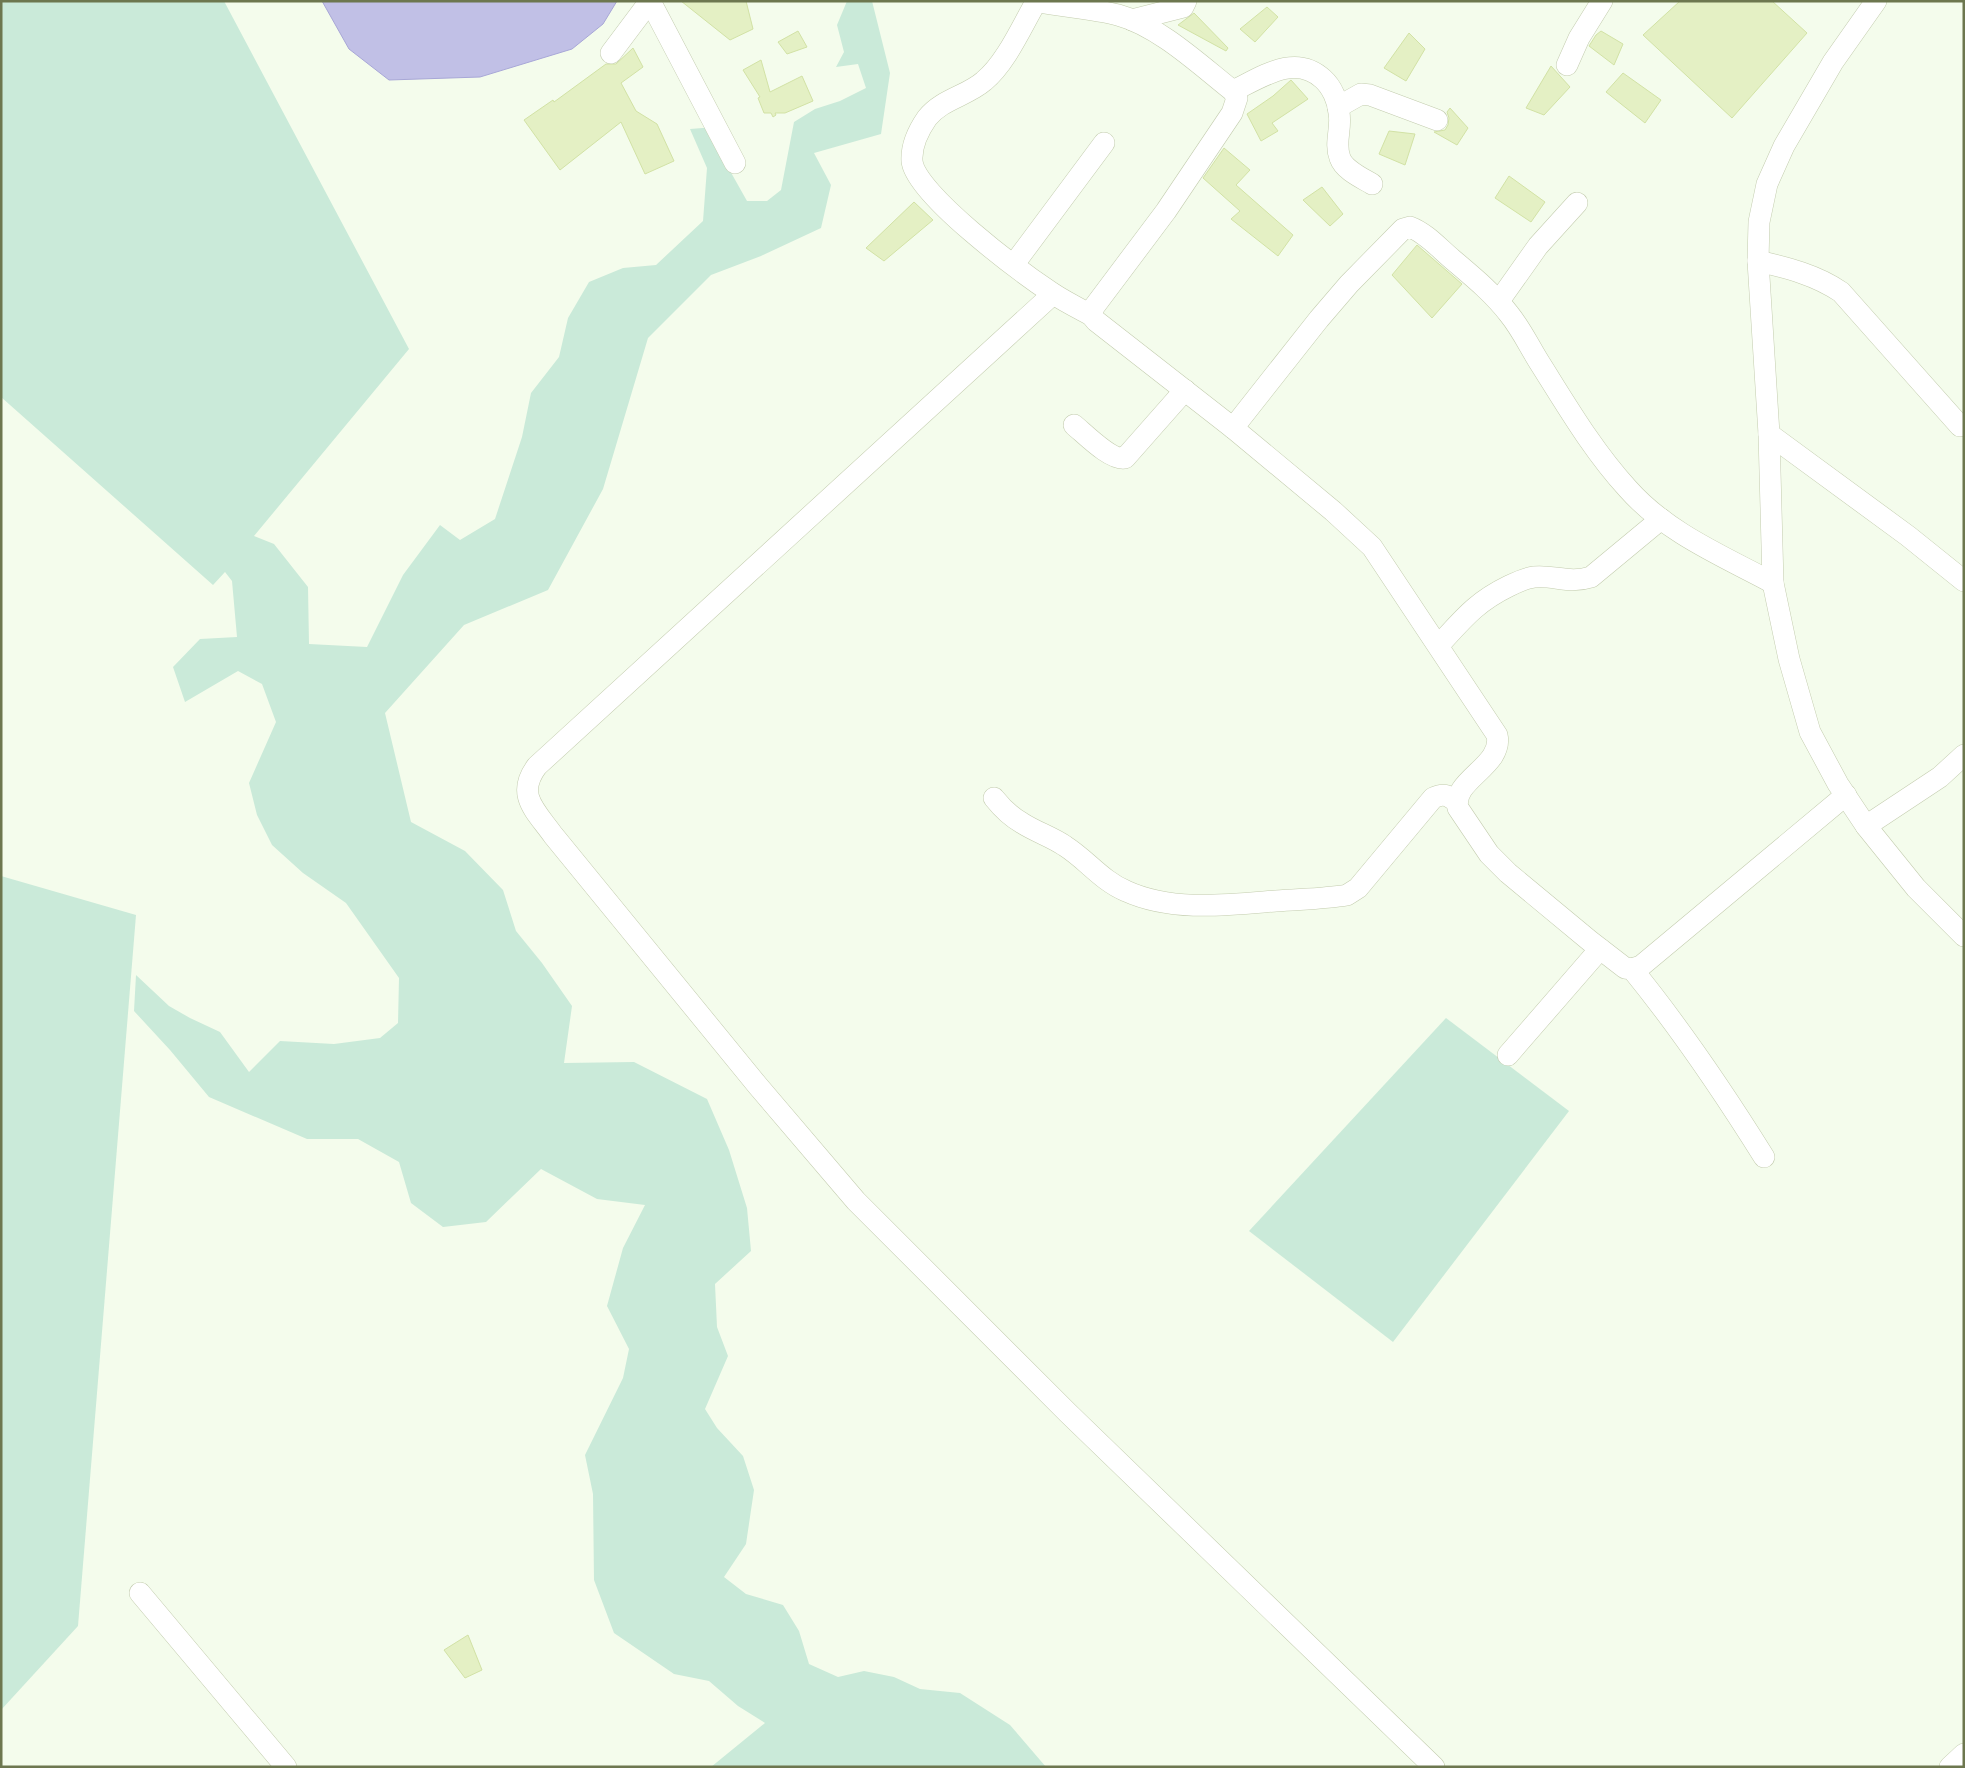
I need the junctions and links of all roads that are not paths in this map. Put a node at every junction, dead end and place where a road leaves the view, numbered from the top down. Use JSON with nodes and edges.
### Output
{"nodes":[{"id":1,"x":650,"y":1,"type":"edge"},
{"id":2,"x":1035,"y":1,"type":"edge"},
{"id":3,"x":1186,"y":1,"type":"edge"},
{"id":4,"x":1602,"y":1,"type":"edge"},
{"id":5,"x":1876,"y":1,"type":"edge"},
{"id":6,"x":1132,"y":20,"type":"junction"},
{"id":7,"x":610,"y":53,"type":"dead end"},
{"id":8,"x":1567,"y":65,"type":"dead end"},
{"id":9,"x":1233,"y":91,"type":"junction"},
{"id":10,"x":1338,"y":108,"type":"junction"},
{"id":11,"x":1437,"y":120,"type":"dead end"},
{"id":12,"x":1104,"y":143,"type":"dead end"},
{"id":13,"x":735,"y":163,"type":"dead end"},
{"id":14,"x":1372,"y":184,"type":"dead end"},
{"id":15,"x":1577,"y":203,"type":"dead end"},
{"id":16,"x":1758,"y":261,"type":"junction"},
{"id":17,"x":1014,"y":264,"type":"junction"},
{"id":18,"x":1053,"y":294,"type":"junction"},
{"id":19,"x":1498,"y":301,"type":"junction"},
{"id":20,"x":1092,"y":315,"type":"junction"},
{"id":21,"x":1185,"y":390,"type":"junction"},
{"id":22,"x":1074,"y":425,"type":"dead end"},
{"id":23,"x":1960,"y":426,"type":"dead end"},
{"id":24,"x":1233,"y":428,"type":"junction"},
{"id":25,"x":1769,"y":434,"type":"junction"},
{"id":26,"x":1661,"y":519,"type":"junction"},
{"id":27,"x":1964,"y":581,"type":"edge"},
{"id":28,"x":1774,"y":583,"type":"junction"},
{"id":29,"x":1438,"y":645,"type":"junction"},
{"id":30,"x":1964,"y":755,"type":"edge"},
{"id":31,"x":1846,"y":796,"type":"junction"},
{"id":32,"x":994,"y":798,"type":"dead end"},
{"id":33,"x":1456,"y":801,"type":"junction"},
{"id":34,"x":1866,"y":826,"type":"junction"},
{"id":35,"x":1964,"y":936,"type":"edge"},
{"id":36,"x":1600,"y":949,"type":"junction"},
{"id":37,"x":1632,"y":970,"type":"junction"},
{"id":38,"x":1508,"y":1055,"type":"dead end"},
{"id":39,"x":1764,"y":1157,"type":"dead end"},
{"id":40,"x":140,"y":1593,"type":"dead end"},
{"id":41,"x":1964,"y":1754,"type":"edge"},
{"id":42,"x":286,"y":1767,"type":"edge"},
{"id":43,"x":1434,"y":1767,"type":"edge"},
{"id":44,"x":1950,"y":1767,"type":"edge"}],
"edges":[{"from":1,"to":7,"type":"street"},
{"from":1,"to":13,"type":"street"},
{"from":2,"to":6,"type":"street"},
{"from":2,"to":17,"type":"street"},
{"from":3,"to":6,"type":"street"},
{"from":4,"to":8,"type":"street"},
{"from":5,"to":16,"type":"street"},
{"from":6,"to":9,"type":"street"},
{"from":9,"to":10,"type":"street"},
{"from":9,"to":20,"type":"street"},
{"from":10,"to":11,"type":"street"},
{"from":10,"to":14,"type":"street"},
{"from":12,"to":17,"type":"street"},
{"from":15,"to":19,"type":"street"},
{"from":16,"to":23,"type":"street"},
{"from":16,"to":25,"type":"street"},
{"from":17,"to":18,"type":"street"},
{"from":18,"to":20,"type":"street"},
{"from":18,"to":43,"type":"street"},
{"from":19,"to":24,"type":"street"},
{"from":19,"to":26,"type":"street"},
{"from":20,"to":21,"type":"street"},
{"from":21,"to":22,"type":"street"},
{"from":21,"to":24,"type":"street"},
{"from":24,"to":29,"type":"street"},
{"from":25,"to":27,"type":"street"},
{"from":25,"to":28,"type":"street"},
{"from":26,"to":28,"type":"street"},
{"from":26,"to":29,"type":"street"},
{"from":28,"to":31,"type":"street"},
{"from":29,"to":33,"type":"street"},
{"from":30,"to":34,"type":"street"},
{"from":31,"to":34,"type":"street"},
{"from":31,"to":37,"type":"street"},
{"from":32,"to":33,"type":"street"},
{"from":33,"to":36,"type":"street"},
{"from":34,"to":35,"type":"street"},
{"from":36,"to":37,"type":"street"},
{"from":36,"to":38,"type":"street"},
{"from":37,"to":39,"type":"street"},
{"from":40,"to":42,"type":"street"},
{"from":41,"to":44,"type":"street"}]}
